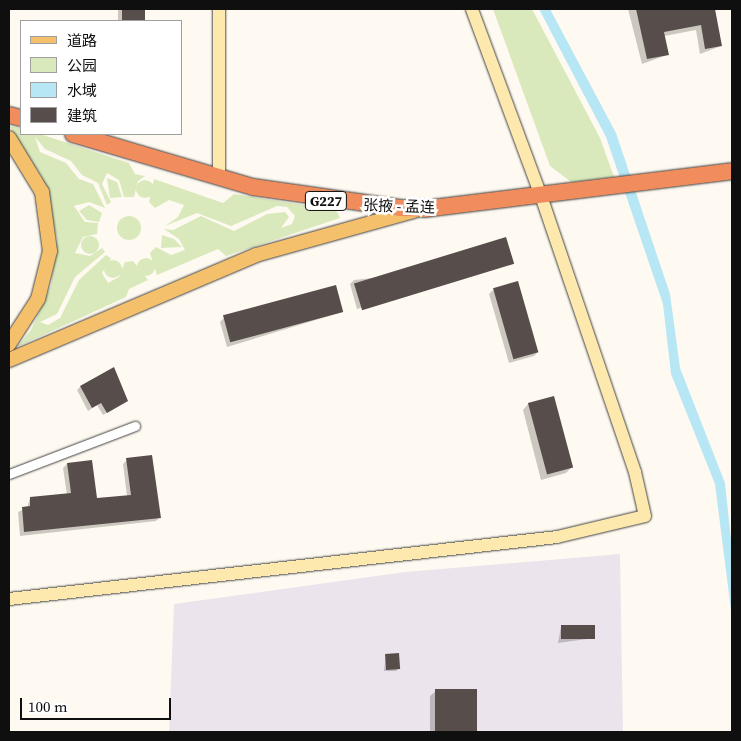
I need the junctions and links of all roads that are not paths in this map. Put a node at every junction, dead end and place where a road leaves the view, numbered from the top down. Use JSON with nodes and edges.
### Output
{"nodes":[{"id":1,"x":219,"y":9,"type":"edge"},
{"id":2,"x":472,"y":9,"type":"edge"},
{"id":3,"x":77,"y":135,"type":"edge"},
{"id":4,"x":9,"y":138,"type":"edge"},
{"id":5,"x":732,"y":171,"type":"edge"},
{"id":6,"x":219,"y":176,"type":"junction"},
{"id":7,"x":541,"y":196,"type":"junction"},
{"id":8,"x":424,"y":209,"type":"junction"},
{"id":9,"x":9,"y":344,"type":"edge"},
{"id":10,"x":9,"y":360,"type":"edge"},
{"id":11,"x":135,"y":426,"type":"dead end"},
{"id":12,"x":9,"y":474,"type":"edge"},
{"id":13,"x":9,"y":599,"type":"edge"}],
"edges":[{"from":1,"to":6,"type":"street"},
{"from":2,"to":7,"type":"street"},
{"from":3,"to":6,"type":"highway","name":"张掖 - 孟连","number":"G227"},
{"from":4,"to":9,"type":"main road"},
{"from":5,"to":7,"type":"highway","name":"张掖 - 孟连","number":"G227"},
{"from":6,"to":8,"type":"highway","name":"张掖 - 孟连","number":"G227"},
{"from":7,"to":8,"type":"highway","name":"张掖 - 孟连","number":"G227"},
{"from":7,"to":13,"type":"street"},
{"from":8,"to":10,"type":"main road"},
{"from":11,"to":12,"type":"street"}]}
